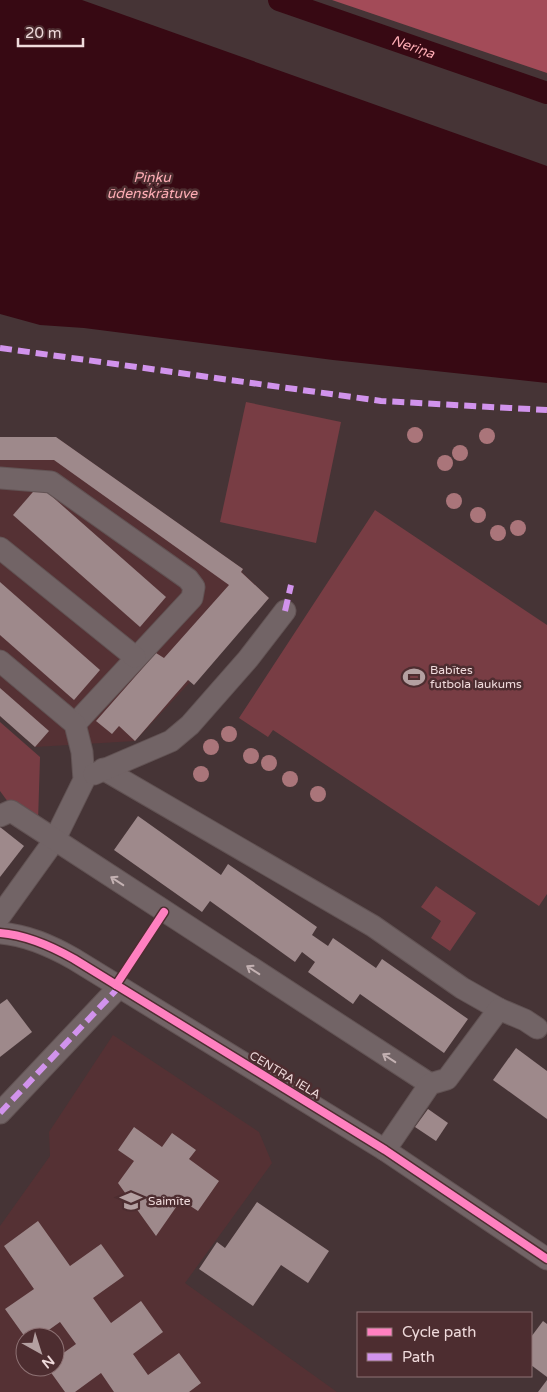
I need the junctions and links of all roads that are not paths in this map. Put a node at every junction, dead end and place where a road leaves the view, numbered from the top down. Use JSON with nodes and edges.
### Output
{"nodes":[{"id":1,"x":0,"y":478,"type":"edge"},
{"id":2,"x":0,"y":548,"type":"edge"},
{"id":3,"x":284,"y":611,"type":"dead end"},
{"id":4,"x":136,"y":657,"type":"junction"},
{"id":5,"x":0,"y":661,"type":"edge"},
{"id":6,"x":74,"y":724,"type":"junction"},
{"id":7,"x":103,"y":770,"type":"junction"},
{"id":8,"x":84,"y":780,"type":"junction"},
{"id":9,"x":0,"y":816,"type":"edge"},
{"id":10,"x":54,"y":841,"type":"junction"},
{"id":11,"x":0,"y":916,"type":"edge"},
{"id":12,"x":0,"y":933,"type":"edge"},
{"id":13,"x":120,"y":988,"type":"junction"},
{"id":14,"x":499,"y":1009,"type":"junction"},
{"id":15,"x":537,"y":1028,"type":"dead end"},
{"id":16,"x":430,"y":1084,"type":"junction"},
{"id":17,"x":0,"y":1113,"type":"edge"},
{"id":18,"x":385,"y":1150,"type":"junction"},
{"id":19,"x":547,"y":1258,"type":"edge"}],
"edges":[{"from":1,"to":4,"type":"street"},
{"from":2,"to":4,"type":"street"},
{"from":3,"to":7,"type":"street"},
{"from":4,"to":6,"type":"street"},
{"from":5,"to":6,"type":"street"},
{"from":6,"to":8,"type":"street"},
{"from":7,"to":8,"type":"street"},
{"from":7,"to":14,"type":"street"},
{"from":8,"to":10,"type":"street"},
{"from":9,"to":10,"type":"street"},
{"from":10,"to":11,"type":"street"},
{"from":16,"to":10,"type":"street","one_way":true},
{"from":12,"to":13,"type":"street","name":"CENTRA IELA"},
{"from":13,"to":17,"type":"street"},
{"from":13,"to":18,"type":"street","name":"CENTRA IELA"},
{"from":14,"to":15,"type":"street"},
{"from":14,"to":16,"type":"street"},
{"from":16,"to":18,"type":"street"},
{"from":18,"to":19,"type":"street","name":"CENTRA IELA"}]}
